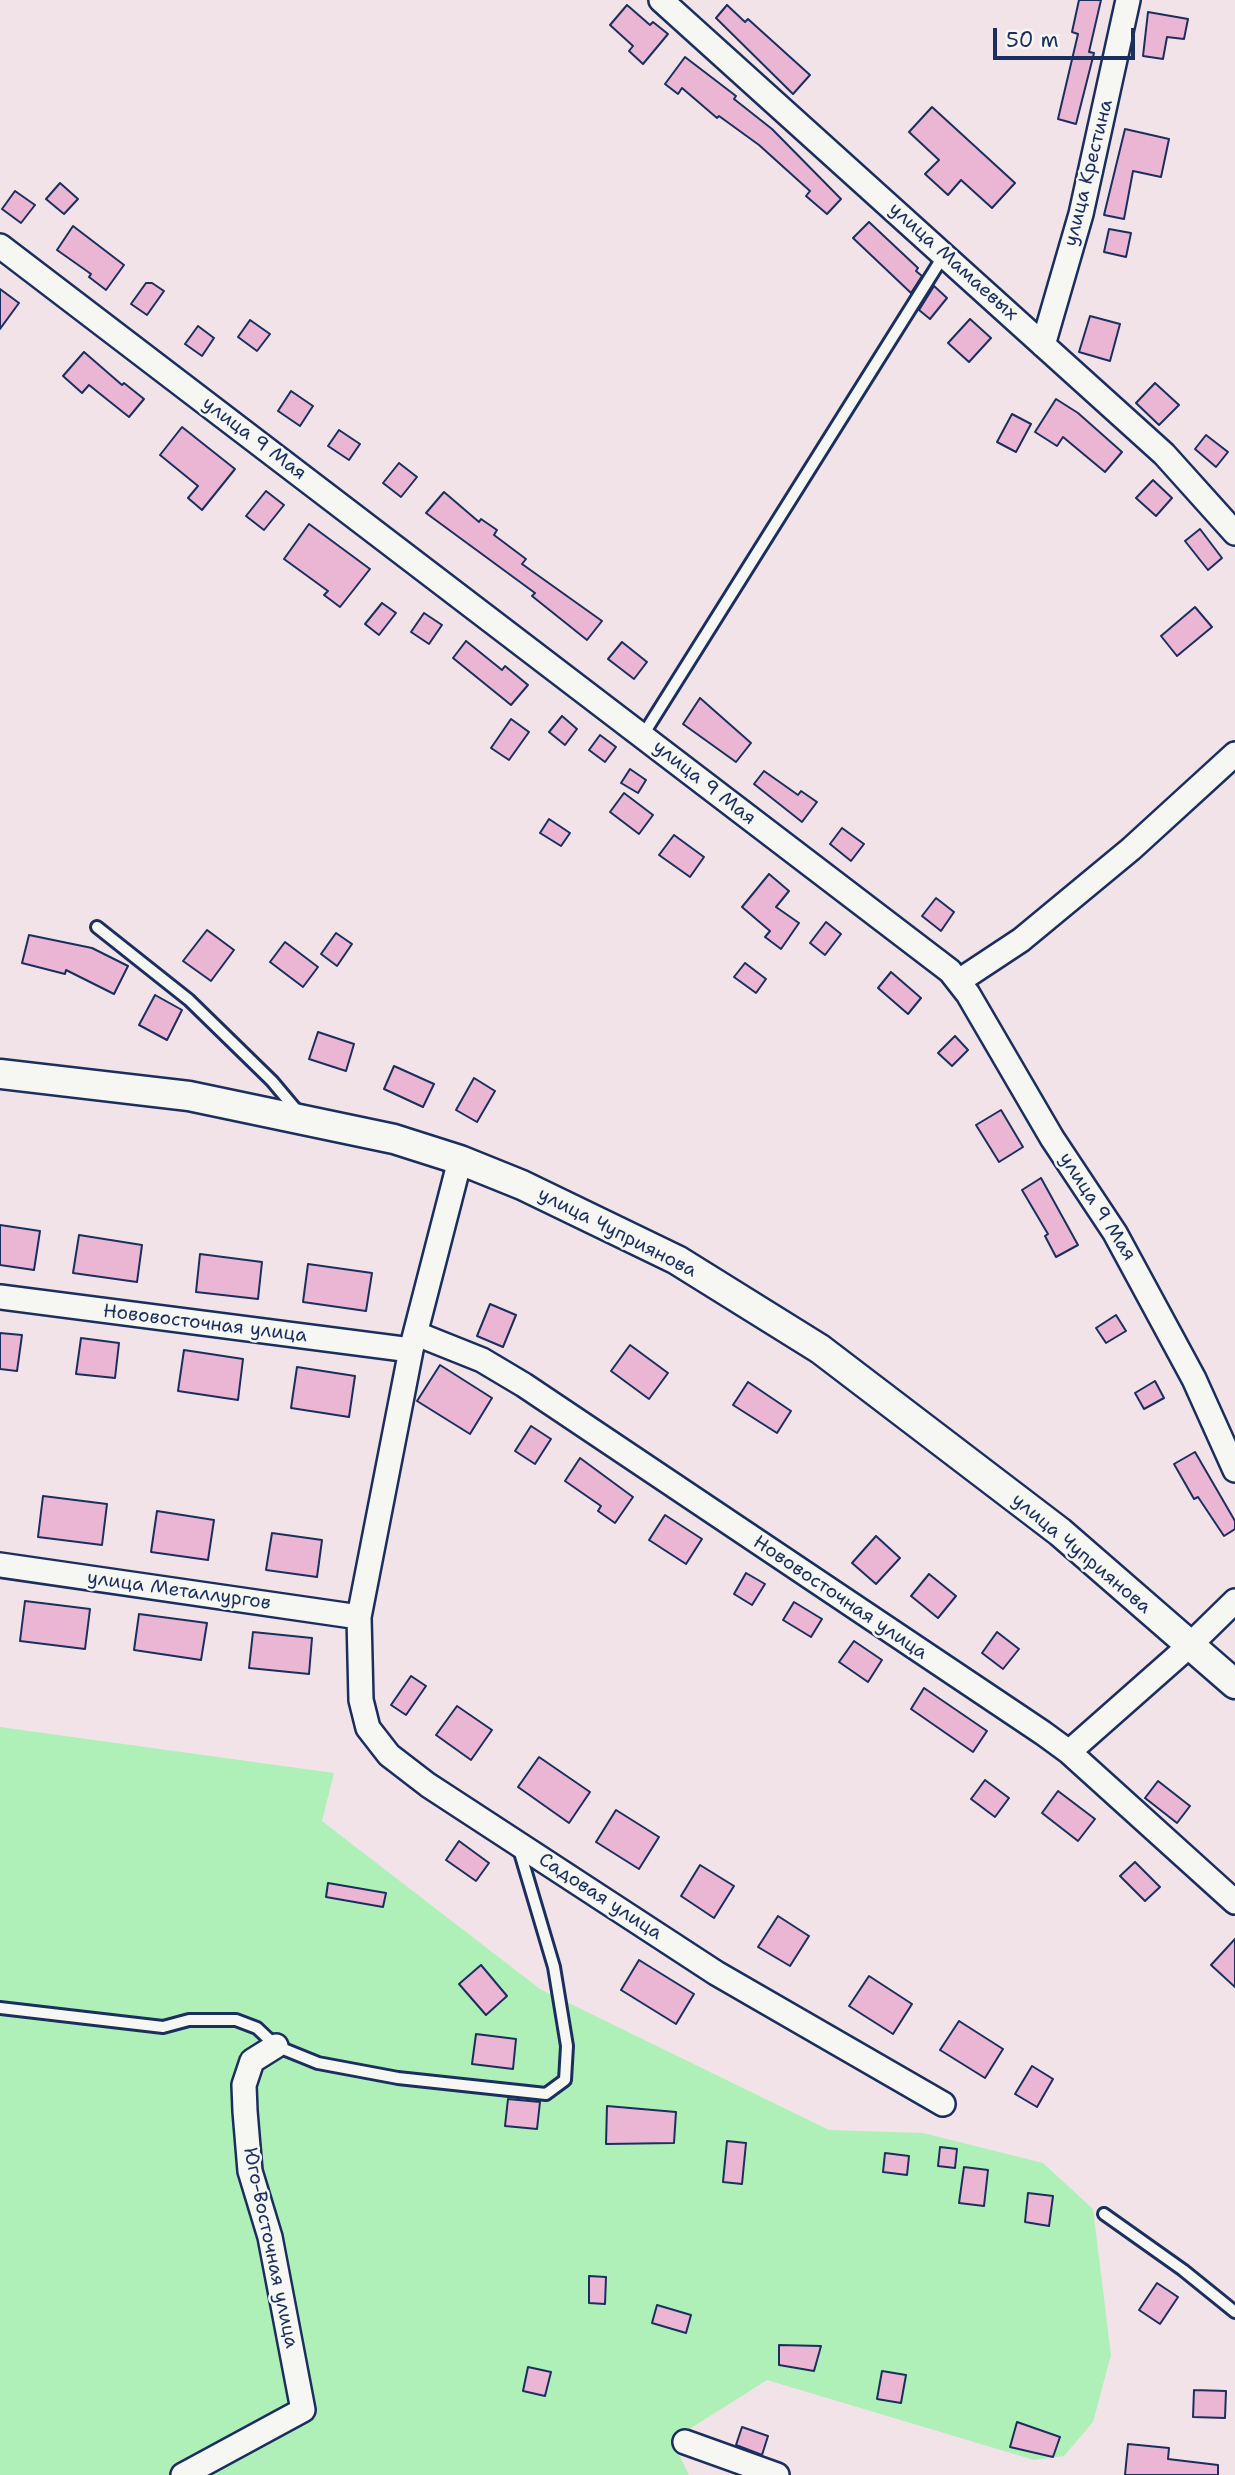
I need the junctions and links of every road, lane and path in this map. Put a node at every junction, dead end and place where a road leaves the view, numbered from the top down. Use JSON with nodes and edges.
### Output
{"nodes":[{"id":1,"x":661,"y":0,"type":"edge"},
{"id":2,"x":1128,"y":0,"type":"edge"},
{"id":3,"x":0,"y":246,"type":"edge"},
{"id":4,"x":944,"y":255,"type":"junction"},
{"id":5,"x":1043,"y":345,"type":"junction"},
{"id":6,"x":1235,"y":533,"type":"edge"},
{"id":7,"x":643,"y":736,"type":"junction"},
{"id":8,"x":1235,"y":754,"type":"edge"},
{"id":9,"x":97,"y":927,"type":"dead end"},
{"id":10,"x":960,"y":981,"type":"junction"},
{"id":11,"x":0,"y":1074,"type":"edge"},
{"id":12,"x":304,"y":1119,"type":"junction"},
{"id":13,"x":460,"y":1160,"type":"junction"},
{"id":14,"x":0,"y":1297,"type":"edge"},
{"id":15,"x":414,"y":1342,"type":"junction"},
{"id":16,"x":1235,"y":1470,"type":"edge"},
{"id":17,"x":0,"y":1566,"type":"edge"},
{"id":18,"x":1235,"y":1601,"type":"edge"},
{"id":19,"x":359,"y":1617,"type":"junction"},
{"id":20,"x":1189,"y":1646,"type":"junction"},
{"id":21,"x":1235,"y":1684,"type":"edge"},
{"id":22,"x":1069,"y":1752,"type":"junction"},
{"id":23,"x":517,"y":1842,"type":"junction"},
{"id":24,"x":1235,"y":1902,"type":"edge"},
{"id":25,"x":0,"y":2008,"type":"edge"},
{"id":26,"x":276,"y":2046,"type":"junction"},
{"id":27,"x":943,"y":2104,"type":"dead end"},
{"id":28,"x":1104,"y":2214,"type":"dead end"},
{"id":29,"x":1235,"y":2312,"type":"edge"},
{"id":30,"x":685,"y":2442,"type":"dead end"},
{"id":31,"x":183,"y":2475,"type":"edge"},
{"id":32,"x":777,"y":2475,"type":"edge"}],
"edges":[{"from":1,"to":4,"type":"street","name":"улица Мамаевых"},
{"from":2,"to":5,"type":"street","name":"улица Крестина"},
{"from":3,"to":7,"type":"street","name":"улица 9 Мая"},
{"from":4,"to":5,"type":"street","name":"улица Мамаевых"},
{"from":4,"to":7,"type":"lane"},
{"from":5,"to":6,"type":"street","name":"улица Мамаевых"},
{"from":7,"to":10,"type":"street","name":"улица 9 Мая"},
{"from":8,"to":10,"type":"street"},
{"from":9,"to":12,"type":"lane"},
{"from":10,"to":16,"type":"street","name":"улица 9 Мая"},
{"from":11,"to":12,"type":"street","name":"улица Чуприянова"},
{"from":12,"to":13,"type":"street","name":"улица Чуприянова"},
{"from":13,"to":15,"type":"street","name":"Садовая улица"},
{"from":13,"to":20,"type":"street","name":"улица Чуприянова"},
{"from":14,"to":15,"type":"street","name":"Нововосточная улица"},
{"from":15,"to":19,"type":"street","name":"Садовая улица"},
{"from":15,"to":22,"type":"street","name":"Нововосточная улица"},
{"from":17,"to":19,"type":"street","name":"улица Металлургов"},
{"from":18,"to":20,"type":"street"},
{"from":19,"to":23,"type":"street","name":"Садовая улица"},
{"from":20,"to":21,"type":"street","name":"улица Чуприянова"},
{"from":20,"to":22,"type":"street"},
{"from":22,"to":24,"type":"street","name":"Нововосточная улица"},
{"from":23,"to":26,"type":"lane"},
{"from":23,"to":27,"type":"street","name":"Садовая улица"},
{"from":25,"to":26,"type":"lane"},
{"from":26,"to":31,"type":"street","name":"Юго-Восточная улица"},
{"from":28,"to":29,"type":"lane"},
{"from":30,"to":32,"type":"street"}]}
